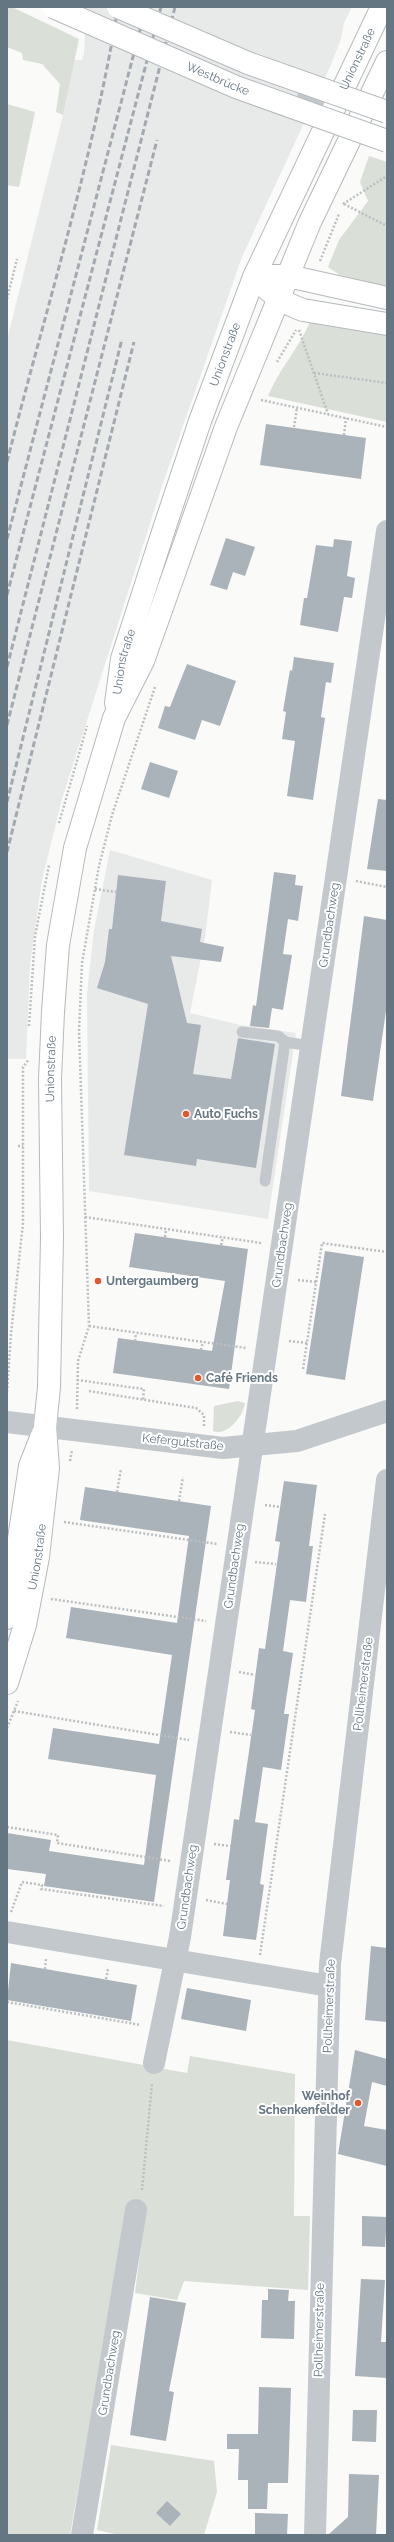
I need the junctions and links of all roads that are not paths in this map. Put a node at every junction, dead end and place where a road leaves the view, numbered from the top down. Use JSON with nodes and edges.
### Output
{"nodes":[{"id":1,"x":53,"y":7,"type":"edge"},
{"id":2,"x":118,"y":7,"type":"edge"},
{"id":3,"x":382,"y":7,"type":"edge"},
{"id":4,"x":387,"y":62,"type":"edge"},
{"id":5,"x":303,"y":95,"type":"dead end"},
{"id":6,"x":334,"y":109,"type":"junction"},
{"id":7,"x":387,"y":112,"type":"edge"},
{"id":8,"x":387,"y":141,"type":"edge"},
{"id":9,"x":288,"y":276,"type":"junction"},
{"id":10,"x":254,"y":277,"type":"junction"},
{"id":11,"x":387,"y":298,"type":"edge"},
{"id":12,"x":278,"y":299,"type":"junction"},
{"id":13,"x":387,"y":324,"type":"edge"},
{"id":14,"x":387,"y":531,"type":"edge"},
{"id":15,"x":114,"y":718,"type":"junction"},
{"id":16,"x":242,"y":1032,"type":"dead end"},
{"id":17,"x":284,"y":1042,"type":"junction"},
{"id":18,"x":311,"y":1046,"type":"junction"},
{"id":19,"x":265,"y":1181,"type":"dead end"},
{"id":20,"x":385,"y":1418,"type":"edge"},
{"id":21,"x":7,"y":1422,"type":"edge"},
{"id":22,"x":45,"y":1427,"type":"junction"},
{"id":23,"x":252,"y":1445,"type":"junction"},
{"id":24,"x":387,"y":1480,"type":"edge"},
{"id":25,"x":7,"y":1618,"type":"edge"},
{"id":26,"x":7,"y":1683,"type":"edge"},
{"id":27,"x":7,"y":1925,"type":"edge"},
{"id":28,"x":174,"y":1960,"type":"junction"},
{"id":29,"x":329,"y":1986,"type":"junction"},
{"id":30,"x":154,"y":2063,"type":"road end"},
{"id":31,"x":136,"y":2210,"type":"road end"},
{"id":32,"x":82,"y":2535,"type":"edge"},
{"id":33,"x":315,"y":2535,"type":"edge"}],
"edges":[{"from":1,"to":8,"type":"main road","name":"Westbrücke","bridge":true},
{"from":2,"to":7,"type":"main road","bridge":true},
{"from":3,"to":6,"type":"main road","name":"Unionstraße"},
{"from":4,"to":9,"type":"main road","name":"Unionstraße"},
{"from":5,"to":6,"type":"lane"},
{"from":6,"to":10,"type":"main road","name":"Unionstraße"},
{"from":9,"to":10,"type":"main road"},
{"from":9,"to":11,"type":"main road"},
{"from":9,"to":12,"type":"main road","name":"Unionstraße"},
{"from":10,"to":12,"type":"main road"},
{"from":10,"to":15,"type":"main road","name":"Unionstraße"},
{"from":12,"to":13,"type":"main road"},
{"from":12,"to":15,"type":"main road","name":"Unionstraße"},
{"from":14,"to":18,"type":"street","name":"Grundbachweg"},
{"from":15,"to":22,"type":"main road","name":"Unionstraße"},
{"from":16,"to":17,"type":"lane"},
{"from":17,"to":18,"type":"lane"},
{"from":17,"to":19,"type":"lane"},
{"from":18,"to":23,"type":"street","name":"Grundbachweg"},
{"from":20,"to":23,"type":"street","name":"Kefergutstraße"},
{"from":21,"to":22,"type":"street"},
{"from":22,"to":23,"type":"street","name":"Kefergutstraße"},
{"from":22,"to":25,"type":"main road","name":"Unionstraße"},
{"from":22,"to":26,"type":"main road","name":"Unionstraße"},
{"from":23,"to":28,"type":"street","name":"Grundbachweg"},
{"from":24,"to":29,"type":"street","name":"Pollheimerstraße"},
{"from":27,"to":28,"type":"street"},
{"from":28,"to":29,"type":"street"},
{"from":28,"to":30,"type":"street","name":"Grundbachweg"},
{"from":29,"to":33,"type":"street","name":"Pollheimerstraße"},
{"from":31,"to":32,"type":"street","name":"Grundbachweg"}]}
